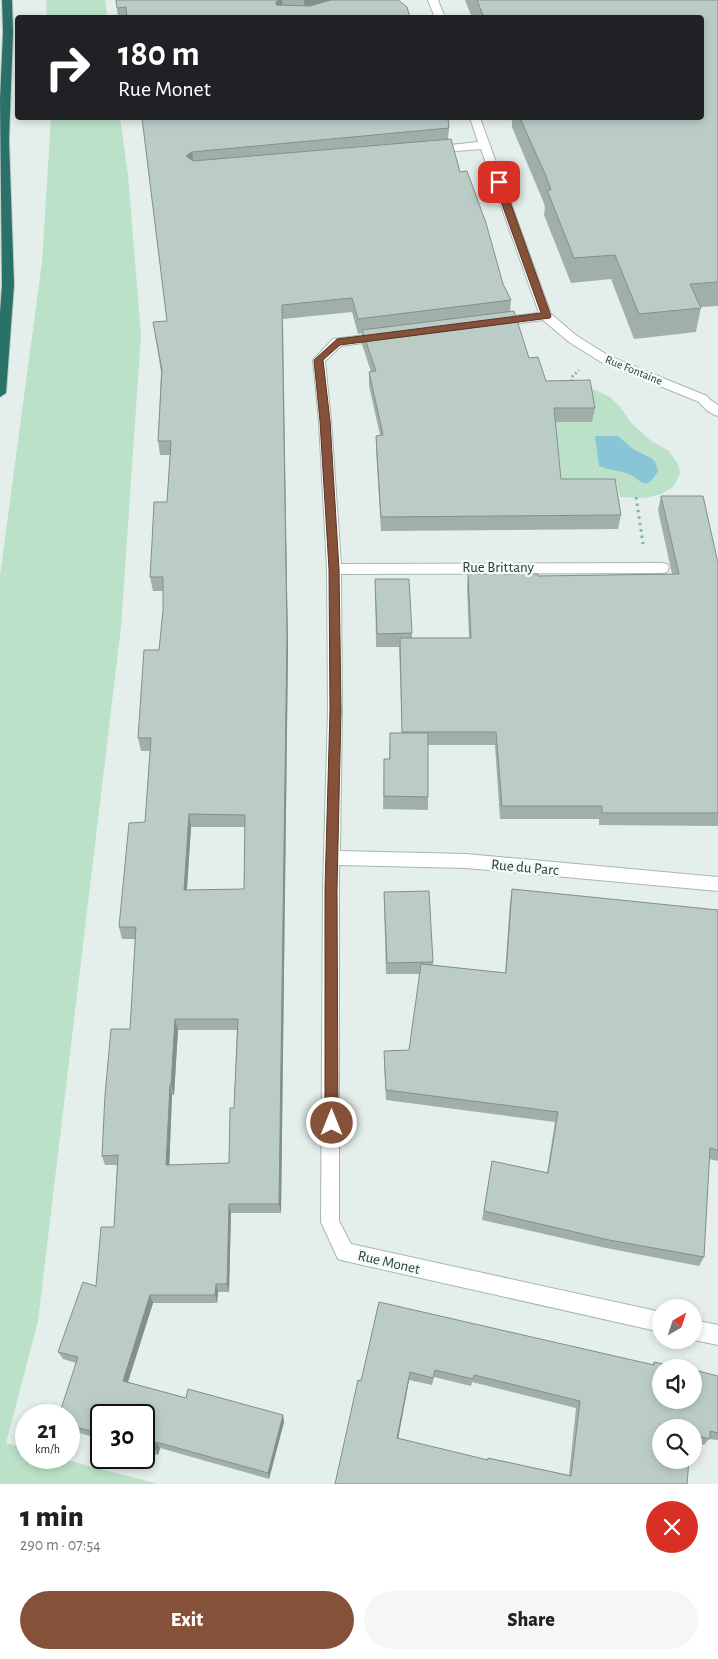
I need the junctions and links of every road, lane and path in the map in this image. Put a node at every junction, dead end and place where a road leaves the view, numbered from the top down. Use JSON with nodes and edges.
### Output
{"nodes":[{"id":1,"x":7,"y":0,"type":"edge"},
{"id":2,"x":433,"y":0,"type":"edge"},
{"id":3,"x":439,"y":15,"type":"edge"},
{"id":4,"x":476,"y":120,"type":"edge"},
{"id":5,"x":5,"y":142,"type":"junction"},
{"id":6,"x":486,"y":145,"type":"junction"},
{"id":7,"x":418,"y":151,"type":"edge"},
{"id":8,"x":0,"y":171,"type":"edge"},
{"id":9,"x":546,"y":316,"type":"junction"},
{"id":10,"x":482,"y":324,"type":"edge"},
{"id":11,"x":398,"y":334,"type":"edge"},
{"id":12,"x":579,"y":371,"type":"dead end"},
{"id":13,"x":578,"y":385,"type":"edge"},
{"id":14,"x":0,"y":393,"type":"edge"},
{"id":15,"x":718,"y":412,"type":"edge"},
{"id":16,"x":636,"y":497,"type":"dead end"},
{"id":17,"x":646,"y":567,"type":"junction"},
{"id":18,"x":662,"y":568,"type":"dead end"},
{"id":19,"x":334,"y":569,"type":"junction"},
{"id":20,"x":332,"y":858,"type":"junction"},
{"id":21,"x":718,"y":884,"type":"edge"},
{"id":22,"x":652,"y":1320,"type":"edge"},
{"id":23,"x":702,"y":1332,"type":"edge"},
{"id":24,"x":718,"y":1335,"type":"edge"}],
"edges":[{"from":1,"to":5,"type":"highway"},
{"from":2,"to":3,"type":"street"},
{"from":4,"to":6,"type":"street"},
{"from":5,"to":8,"type":"highway"},
{"from":5,"to":14,"type":"highway"},
{"from":6,"to":7,"type":"street"},
{"from":6,"to":9,"type":"street"},
{"from":9,"to":10,"type":"street"},
{"from":9,"to":15,"type":"street","name":"Rue Fontaine"},
{"from":11,"to":19,"type":"street","name":"Rue Monet"},
{"from":12,"to":13,"type":"path"},
{"from":16,"to":17,"type":"path"},
{"from":17,"to":18,"type":"street","name":"Rue Brittany"},
{"from":17,"to":19,"type":"street","name":"Rue Brittany"},
{"from":19,"to":20,"type":"street","name":"Rue Monet"},
{"from":20,"to":21,"type":"street","name":"Rue du Parc"},
{"from":20,"to":22,"type":"street","name":"Rue Monet"},
{"from":23,"to":24,"type":"street"}]}
